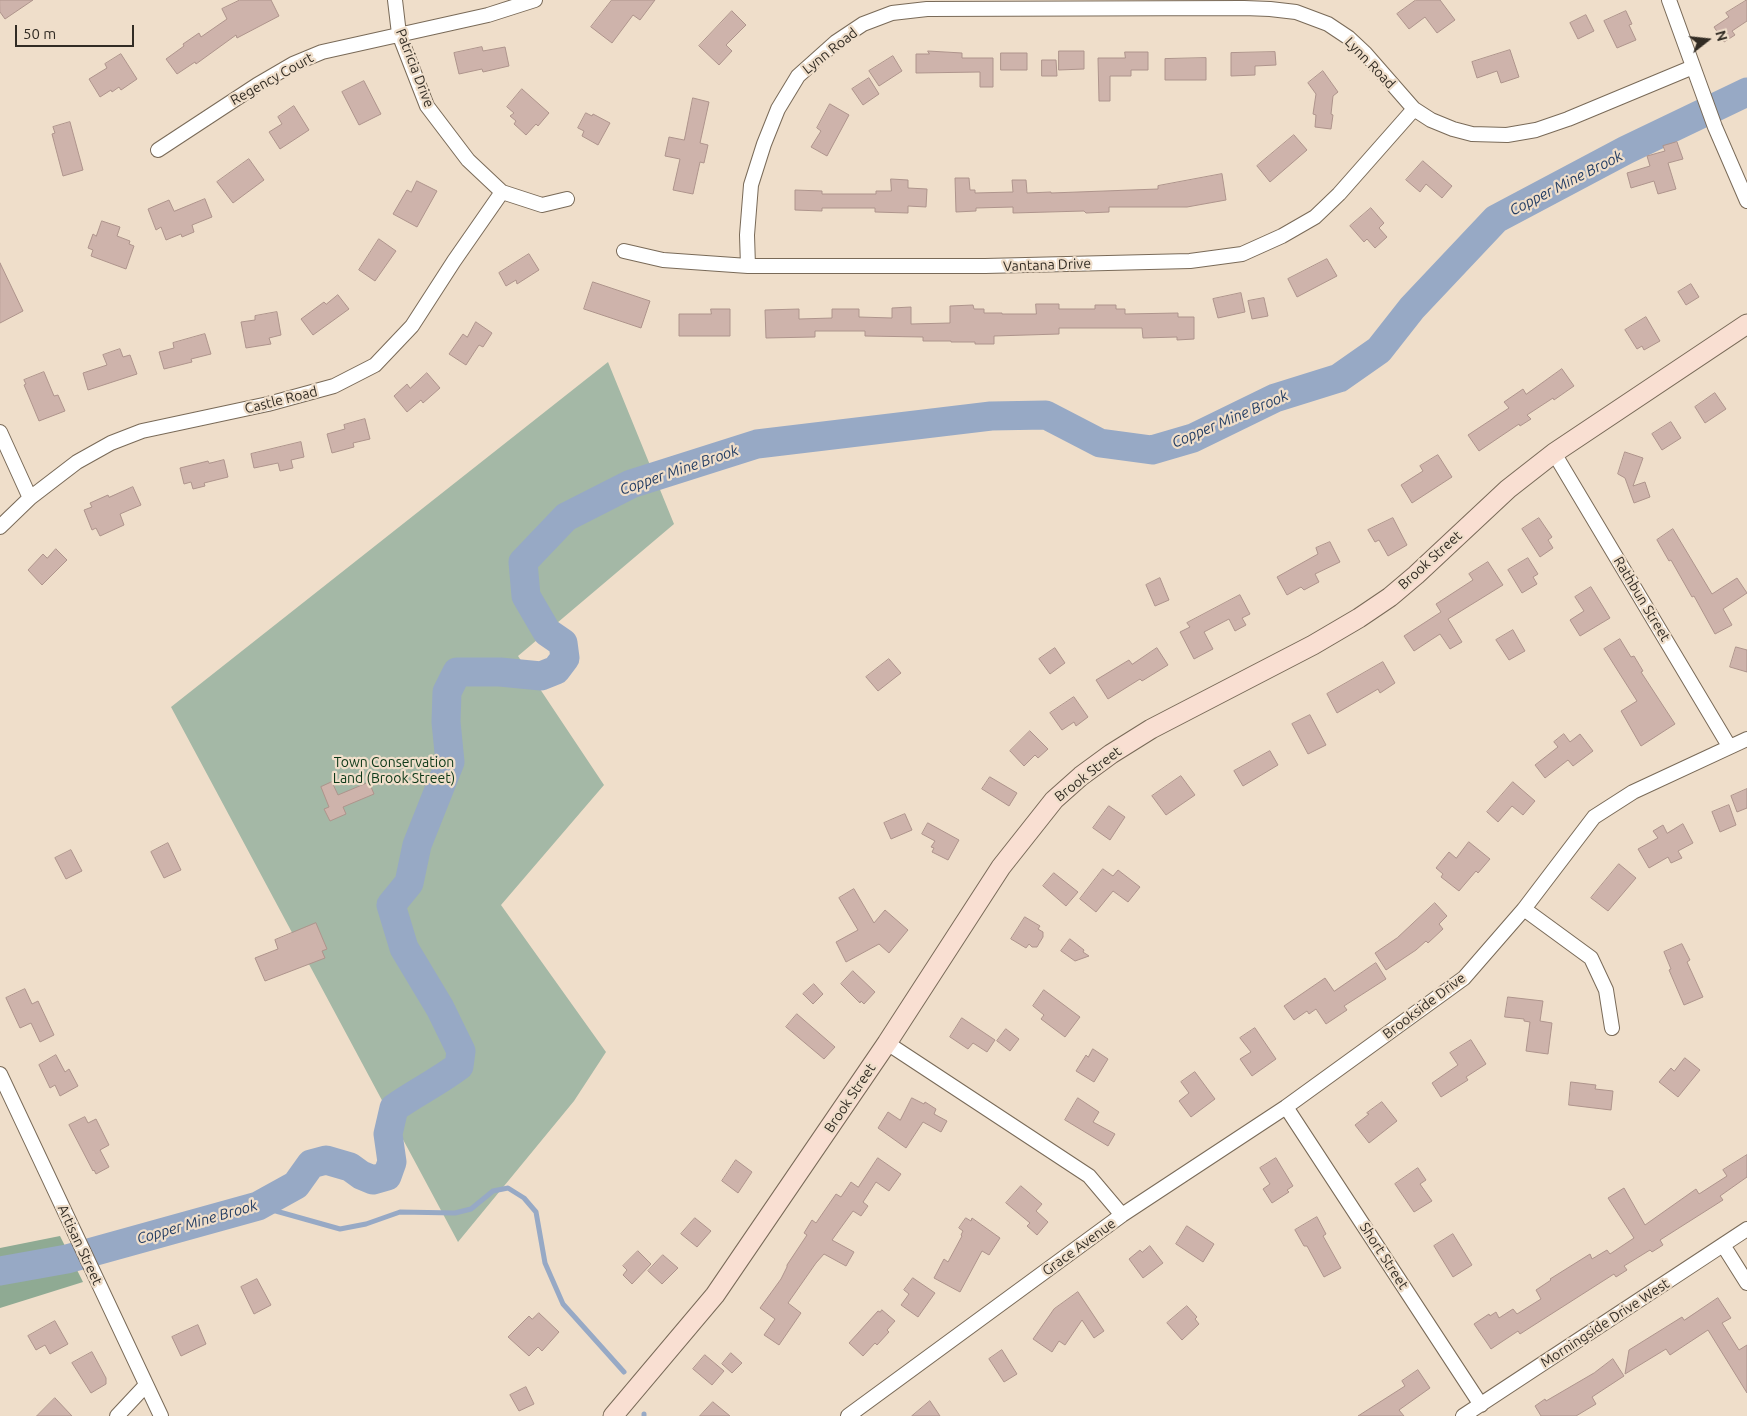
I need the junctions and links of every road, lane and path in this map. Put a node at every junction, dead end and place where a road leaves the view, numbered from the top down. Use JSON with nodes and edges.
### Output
{"nodes":[{"id":1,"x":395,"y":0,"type":"edge"},
{"id":2,"x":535,"y":0,"type":"edge"},
{"id":3,"x":1669,"y":0,"type":"edge"},
{"id":4,"x":399,"y":34,"type":"junction"},
{"id":5,"x":1693,"y":67,"type":"junction"},
{"id":6,"x":1414,"y":109,"type":"junction"},
{"id":7,"x":158,"y":150,"type":"dead end"},
{"id":8,"x":502,"y":192,"type":"junction"},
{"id":9,"x":567,"y":199,"type":"dead end"},
{"id":10,"x":1747,"y":201,"type":"edge"},
{"id":11,"x":624,"y":251,"type":"dead end"},
{"id":12,"x":748,"y":266,"type":"junction"},
{"id":13,"x":1747,"y":324,"type":"edge"},
{"id":14,"x":0,"y":432,"type":"edge"},
{"id":15,"x":1554,"y":453,"type":"junction"},
{"id":16,"x":30,"y":498,"type":"junction"},
{"id":17,"x":0,"y":527,"type":"edge"},
{"id":18,"x":1747,"y":738,"type":"edge"},
{"id":19,"x":1729,"y":746,"type":"junction"},
{"id":20,"x":1524,"y":909,"type":"junction"},
{"id":21,"x":1612,"y":1028,"type":"dead end"},
{"id":22,"x":888,"y":1043,"type":"junction"},
{"id":23,"x":0,"y":1074,"type":"edge"},
{"id":24,"x":1286,"y":1107,"type":"junction"},
{"id":25,"x":1122,"y":1215,"type":"junction"},
{"id":26,"x":1747,"y":1229,"type":"edge"},
{"id":27,"x":1723,"y":1245,"type":"junction"},
{"id":28,"x":1747,"y":1283,"type":"edge"},
{"id":29,"x":146,"y":1386,"type":"junction"},
{"id":30,"x":1481,"y":1404,"type":"junction"},
{"id":31,"x":117,"y":1416,"type":"edge"},
{"id":32,"x":161,"y":1416,"type":"edge"},
{"id":33,"x":614,"y":1416,"type":"edge"},
{"id":34,"x":848,"y":1416,"type":"edge"},
{"id":35,"x":1464,"y":1416,"type":"edge"}],
"edges":[{"from":1,"to":4,"type":"street","name":"Patricia Drive"},
{"from":2,"to":4,"type":"street","name":"Regency Court"},
{"from":3,"to":5,"type":"street"},
{"from":4,"to":7,"type":"street","name":"Regency Court"},
{"from":4,"to":8,"type":"street","name":"Patricia Drive"},
{"from":5,"to":6,"type":"street","name":"Lynn Road"},
{"from":5,"to":10,"type":"street"},
{"from":6,"to":12,"type":"street","name":"Vantana Drive"},
{"from":6,"to":12,"type":"street","name":"Lynn Road"},
{"from":8,"to":9,"type":"street","name":"Patricia Drive"},
{"from":8,"to":16,"type":"street","name":"Castle Road"},
{"from":11,"to":12,"type":"street","name":"Vantana Drive"},
{"from":13,"to":15,"type":"street","name":"Brook Street"},
{"from":14,"to":16,"type":"street"},
{"from":15,"to":19,"type":"street","name":"Rathbun Street"},
{"from":15,"to":22,"type":"street","name":"Brook Street"},
{"from":16,"to":17,"type":"street","name":"Castle Road"},
{"from":18,"to":19,"type":"street","name":"Brookside Drive"},
{"from":19,"to":20,"type":"street","name":"Brookside Drive"},
{"from":20,"to":21,"type":"street"},
{"from":20,"to":24,"type":"street","name":"Brookside Drive"},
{"from":22,"to":25,"type":"street","name":"Grace Avenue"},
{"from":22,"to":33,"type":"street","name":"Brook Street"},
{"from":23,"to":29,"type":"street","name":"Artisan Street"},
{"from":24,"to":25,"type":"street","name":"Brookside Drive"},
{"from":24,"to":30,"type":"street","name":"Short Street"},
{"from":25,"to":34,"type":"street","name":"Grace Avenue"},
{"from":26,"to":27,"type":"street","name":"Morningside Drive West"},
{"from":27,"to":28,"type":"street"},
{"from":27,"to":30,"type":"street","name":"Morningside Drive West"},
{"from":29,"to":31,"type":"street"},
{"from":29,"to":32,"type":"street","name":"Artisan Street"},
{"from":30,"to":35,"type":"street","name":"Morningside Drive West"}]}
